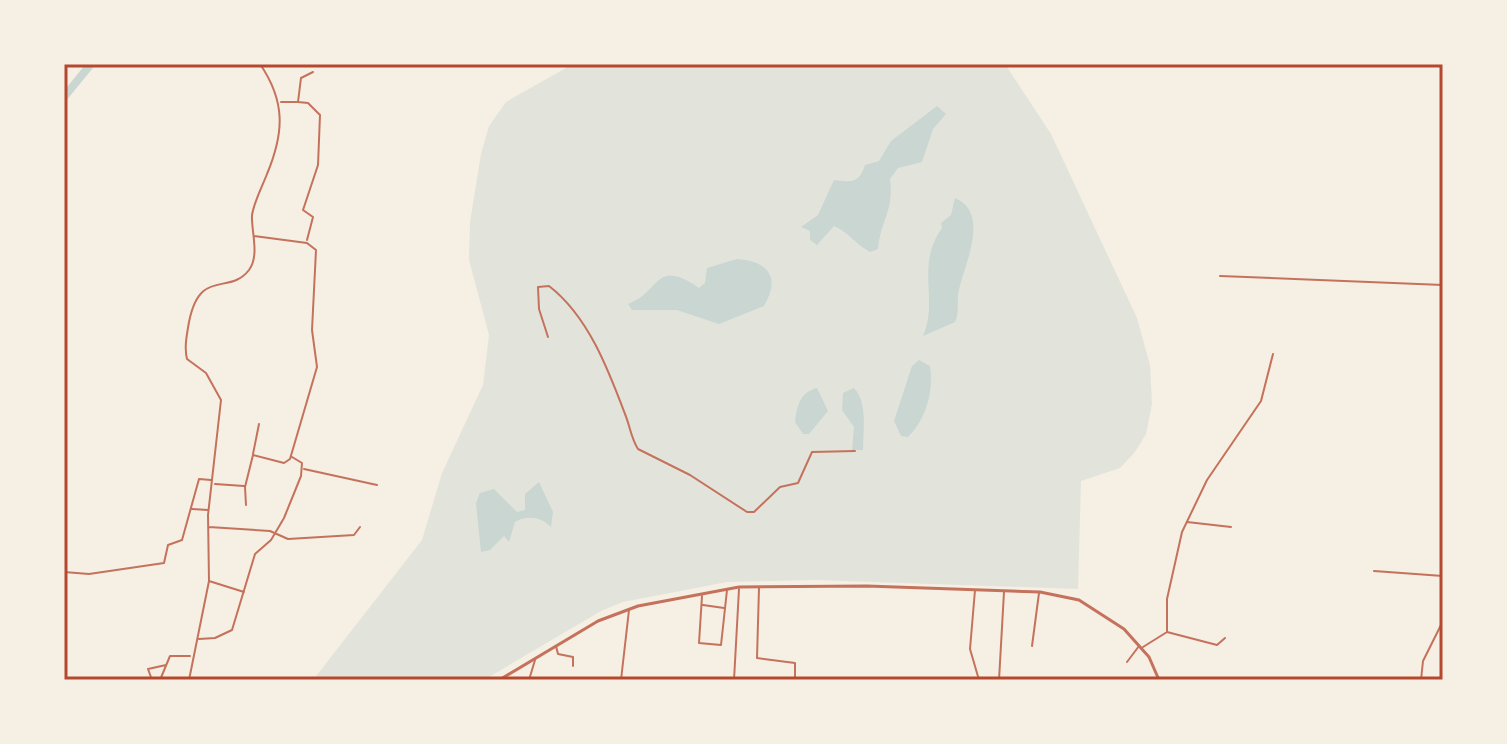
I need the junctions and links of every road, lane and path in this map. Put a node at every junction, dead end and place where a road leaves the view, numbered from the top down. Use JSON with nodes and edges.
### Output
{"nodes":[{"id":1,"x":260,"y":64,"type":"edge"},
{"id":2,"x":313,"y":72,"type":"dead end"},
{"id":3,"x":280,"y":102,"type":"junction"},
{"id":4,"x":298,"y":102,"type":"junction"},
{"id":5,"x":254,"y":236,"type":"junction"},
{"id":6,"x":307,"y":243,"type":"junction"},
{"id":7,"x":1220,"y":276,"type":"dead end"},
{"id":8,"x":1443,"y":285,"type":"edge"},
{"id":9,"x":548,"y":337,"type":"dead end"},
{"id":10,"x":1273,"y":354,"type":"dead end"},
{"id":11,"x":259,"y":424,"type":"dead end"},
{"id":12,"x":855,"y":451,"type":"dead end"},
{"id":13,"x":253,"y":455,"type":"junction"},
{"id":14,"x":291,"y":457,"type":"junction"},
{"id":15,"x":303,"y":468,"type":"junction"},
{"id":16,"x":212,"y":482,"type":"junction"},
{"id":17,"x":377,"y":485,"type":"dead end"},
{"id":18,"x":245,"y":487,"type":"junction"},
{"id":19,"x":246,"y":505,"type":"dead end"},
{"id":20,"x":191,"y":510,"type":"junction"},
{"id":21,"x":208,"y":510,"type":"junction"},
{"id":22,"x":1186,"y":522,"type":"junction"},
{"id":23,"x":208,"y":526,"type":"junction"},
{"id":24,"x":360,"y":527,"type":"dead end"},
{"id":25,"x":1231,"y":527,"type":"dead end"},
{"id":26,"x":275,"y":534,"type":"junction"},
{"id":27,"x":1374,"y":571,"type":"dead end"},
{"id":28,"x":64,"y":572,"type":"edge"},
{"id":29,"x":1443,"y":576,"type":"edge"},
{"id":30,"x":209,"y":581,"type":"junction"},
{"id":31,"x":739,"y":587,"type":"junction"},
{"id":32,"x":759,"y":587,"type":"junction"},
{"id":33,"x":975,"y":588,"type":"junction"},
{"id":34,"x":727,"y":589,"type":"junction"},
{"id":35,"x":1004,"y":590,"type":"junction"},
{"id":36,"x":245,"y":592,"type":"junction"},
{"id":37,"x":1040,"y":592,"type":"junction"},
{"id":38,"x":703,"y":593,"type":"junction"},
{"id":39,"x":702,"y":605,"type":"junction"},
{"id":40,"x":725,"y":608,"type":"junction"},
{"id":41,"x":630,"y":609,"type":"junction"},
{"id":42,"x":1443,"y":621,"type":"edge"},
{"id":43,"x":1167,"y":632,"type":"junction"},
{"id":44,"x":1225,"y":638,"type":"dead end"},
{"id":45,"x":197,"y":640,"type":"junction"},
{"id":46,"x":555,"y":645,"type":"junction"},
{"id":47,"x":1032,"y":646,"type":"dead end"},
{"id":48,"x":1141,"y":646,"type":"junction"},
{"id":49,"x":191,"y":656,"type":"junction"},
{"id":50,"x":535,"y":658,"type":"junction"},
{"id":51,"x":1127,"y":662,"type":"dead end"},
{"id":52,"x":167,"y":664,"type":"junction"},
{"id":53,"x":573,"y":666,"type":"dead end"},
{"id":54,"x":979,"y":679,"type":"edge"},
{"id":55,"x":152,"y":680,"type":"edge"},
{"id":56,"x":160,"y":680,"type":"edge"},
{"id":57,"x":189,"y":680,"type":"edge"},
{"id":58,"x":499,"y":680,"type":"edge"},
{"id":59,"x":529,"y":680,"type":"edge"},
{"id":60,"x":621,"y":680,"type":"edge"},
{"id":61,"x":734,"y":680,"type":"edge"},
{"id":62,"x":795,"y":680,"type":"edge"},
{"id":63,"x":993,"y":680,"type":"edge"},
{"id":64,"x":999,"y":680,"type":"edge"},
{"id":65,"x":1159,"y":680,"type":"edge"},
{"id":66,"x":1421,"y":680,"type":"edge"}],
"edges":[{"from":1,"to":3,"type":"street"},
{"from":2,"to":4,"type":"street"},
{"from":3,"to":4,"type":"street"},
{"from":3,"to":5,"type":"street"},
{"from":4,"to":6,"type":"street"},
{"from":5,"to":6,"type":"street"},
{"from":5,"to":16,"type":"street"},
{"from":6,"to":14,"type":"street"},
{"from":7,"to":8,"type":"street"},
{"from":9,"to":12,"type":"street"},
{"from":10,"to":22,"type":"street"},
{"from":11,"to":13,"type":"street"},
{"from":13,"to":14,"type":"street"},
{"from":13,"to":18,"type":"street"},
{"from":14,"to":15,"type":"street"},
{"from":15,"to":17,"type":"street"},
{"from":15,"to":26,"type":"street"},
{"from":16,"to":18,"type":"street"},
{"from":16,"to":20,"type":"street"},
{"from":16,"to":21,"type":"street"},
{"from":18,"to":19,"type":"street"},
{"from":20,"to":21,"type":"street"},
{"from":20,"to":28,"type":"street"},
{"from":21,"to":23,"type":"street"},
{"from":22,"to":25,"type":"street"},
{"from":22,"to":43,"type":"street"},
{"from":23,"to":26,"type":"street"},
{"from":23,"to":30,"type":"street"},
{"from":24,"to":26,"type":"street"},
{"from":26,"to":36,"type":"street"},
{"from":27,"to":29,"type":"street"},
{"from":30,"to":36,"type":"street"},
{"from":30,"to":45,"type":"street"},
{"from":31,"to":32,"type":"street"},
{"from":31,"to":34,"type":"street"},
{"from":31,"to":61,"type":"street"},
{"from":32,"to":33,"type":"street"},
{"from":32,"to":62,"type":"street"},
{"from":33,"to":35,"type":"street"},
{"from":33,"to":54,"type":"street"},
{"from":34,"to":38,"type":"street"},
{"from":34,"to":40,"type":"street"},
{"from":35,"to":37,"type":"street"},
{"from":35,"to":64,"type":"street"},
{"from":36,"to":45,"type":"street"},
{"from":37,"to":47,"type":"street"},
{"from":37,"to":48,"type":"street"},
{"from":38,"to":39,"type":"street"},
{"from":38,"to":41,"type":"street"},
{"from":39,"to":40,"type":"street"},
{"from":39,"to":40,"type":"street"},
{"from":41,"to":46,"type":"street"},
{"from":41,"to":60,"type":"street"},
{"from":42,"to":66,"type":"street"},
{"from":43,"to":44,"type":"street"},
{"from":43,"to":48,"type":"street"},
{"from":45,"to":49,"type":"street"},
{"from":46,"to":50,"type":"street"},
{"from":46,"to":53,"type":"street"},
{"from":48,"to":51,"type":"street"},
{"from":48,"to":65,"type":"street"},
{"from":49,"to":52,"type":"street"},
{"from":49,"to":57,"type":"street"},
{"from":50,"to":58,"type":"street"},
{"from":50,"to":59,"type":"street"},
{"from":52,"to":55,"type":"street"},
{"from":52,"to":56,"type":"street"},
{"from":54,"to":63,"type":"street"}]}
